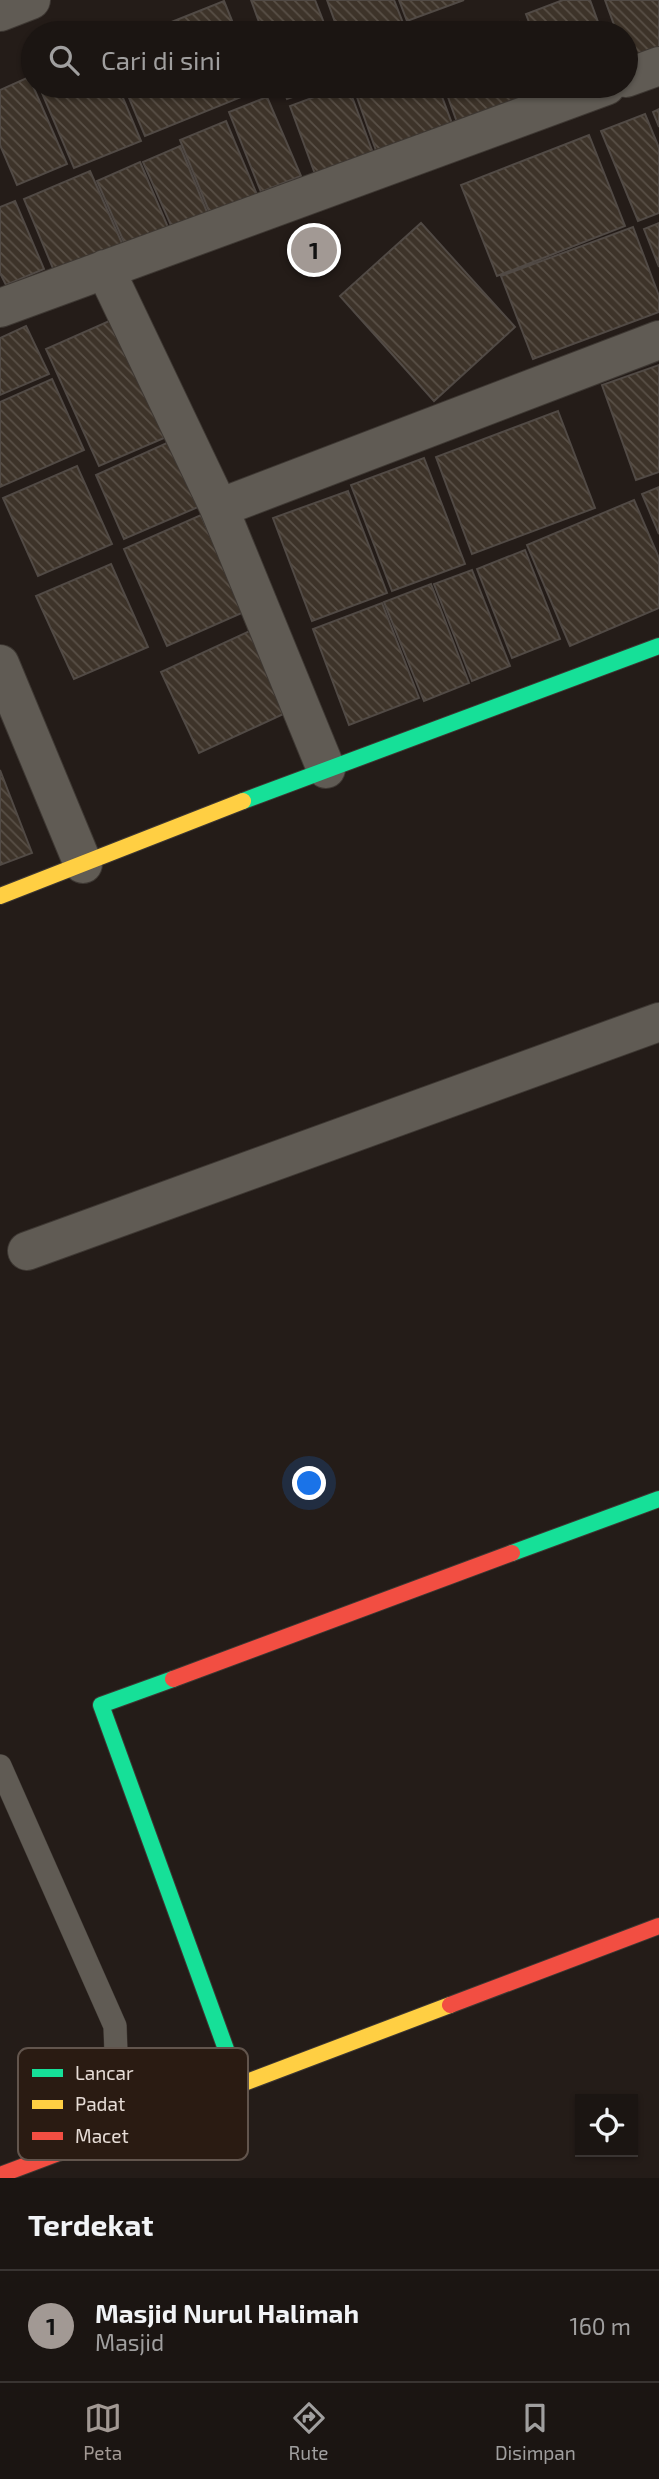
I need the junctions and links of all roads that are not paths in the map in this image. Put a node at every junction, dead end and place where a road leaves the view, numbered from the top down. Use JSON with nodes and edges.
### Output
{"nodes":[{"id":1,"x":31,"y":0,"type":"edge"},
{"id":2,"x":0,"y":12,"type":"edge"},
{"id":3,"x":659,"y":66,"type":"edge"},
{"id":4,"x":638,"y":74,"type":"edge"},
{"id":5,"x":573,"y":98,"type":"edge"},
{"id":6,"x":105,"y":269,"type":"junction"},
{"id":7,"x":0,"y":308,"type":"edge"},
{"id":8,"x":659,"y":340,"type":"edge"},
{"id":9,"x":219,"y":508,"type":"junction"},
{"id":10,"x":659,"y":646,"type":"edge"},
{"id":11,"x":0,"y":664,"type":"edge"},
{"id":12,"x":326,"y":769,"type":"junction"},
{"id":13,"x":83,"y":864,"type":"junction"},
{"id":14,"x":0,"y":896,"type":"edge"},
{"id":15,"x":659,"y":1021,"type":"edge"},
{"id":16,"x":27,"y":1251,"type":"dead end"},
{"id":17,"x":659,"y":1499,"type":"edge"},
{"id":18,"x":0,"y":1766,"type":"edge"},
{"id":19,"x":659,"y":1926,"type":"edge"},
{"id":20,"x":116,"y":2048,"type":"edge"},
{"id":21,"x":226,"y":2048,"type":"edge"},
{"id":22,"x":248,"y":2082,"type":"edge"},
{"id":23,"x":39,"y":2160,"type":"edge"},
{"id":24,"x":0,"y":2175,"type":"edge"}],
"edges":[{"from":1,"to":2,"type":"street"},
{"from":3,"to":4,"type":"street"},
{"from":5,"to":6,"type":"street"},
{"from":6,"to":7,"type":"street"},
{"from":6,"to":9,"type":"street"},
{"from":8,"to":9,"type":"street"},
{"from":9,"to":12,"type":"street"},
{"from":10,"to":12,"type":"street"},
{"from":11,"to":13,"type":"street"},
{"from":12,"to":13,"type":"street"},
{"from":13,"to":14,"type":"street"},
{"from":15,"to":16,"type":"street"},
{"from":17,"to":21,"type":"street"},
{"from":18,"to":20,"type":"lane"},
{"from":19,"to":22,"type":"street"},
{"from":23,"to":24,"type":"street"}]}
